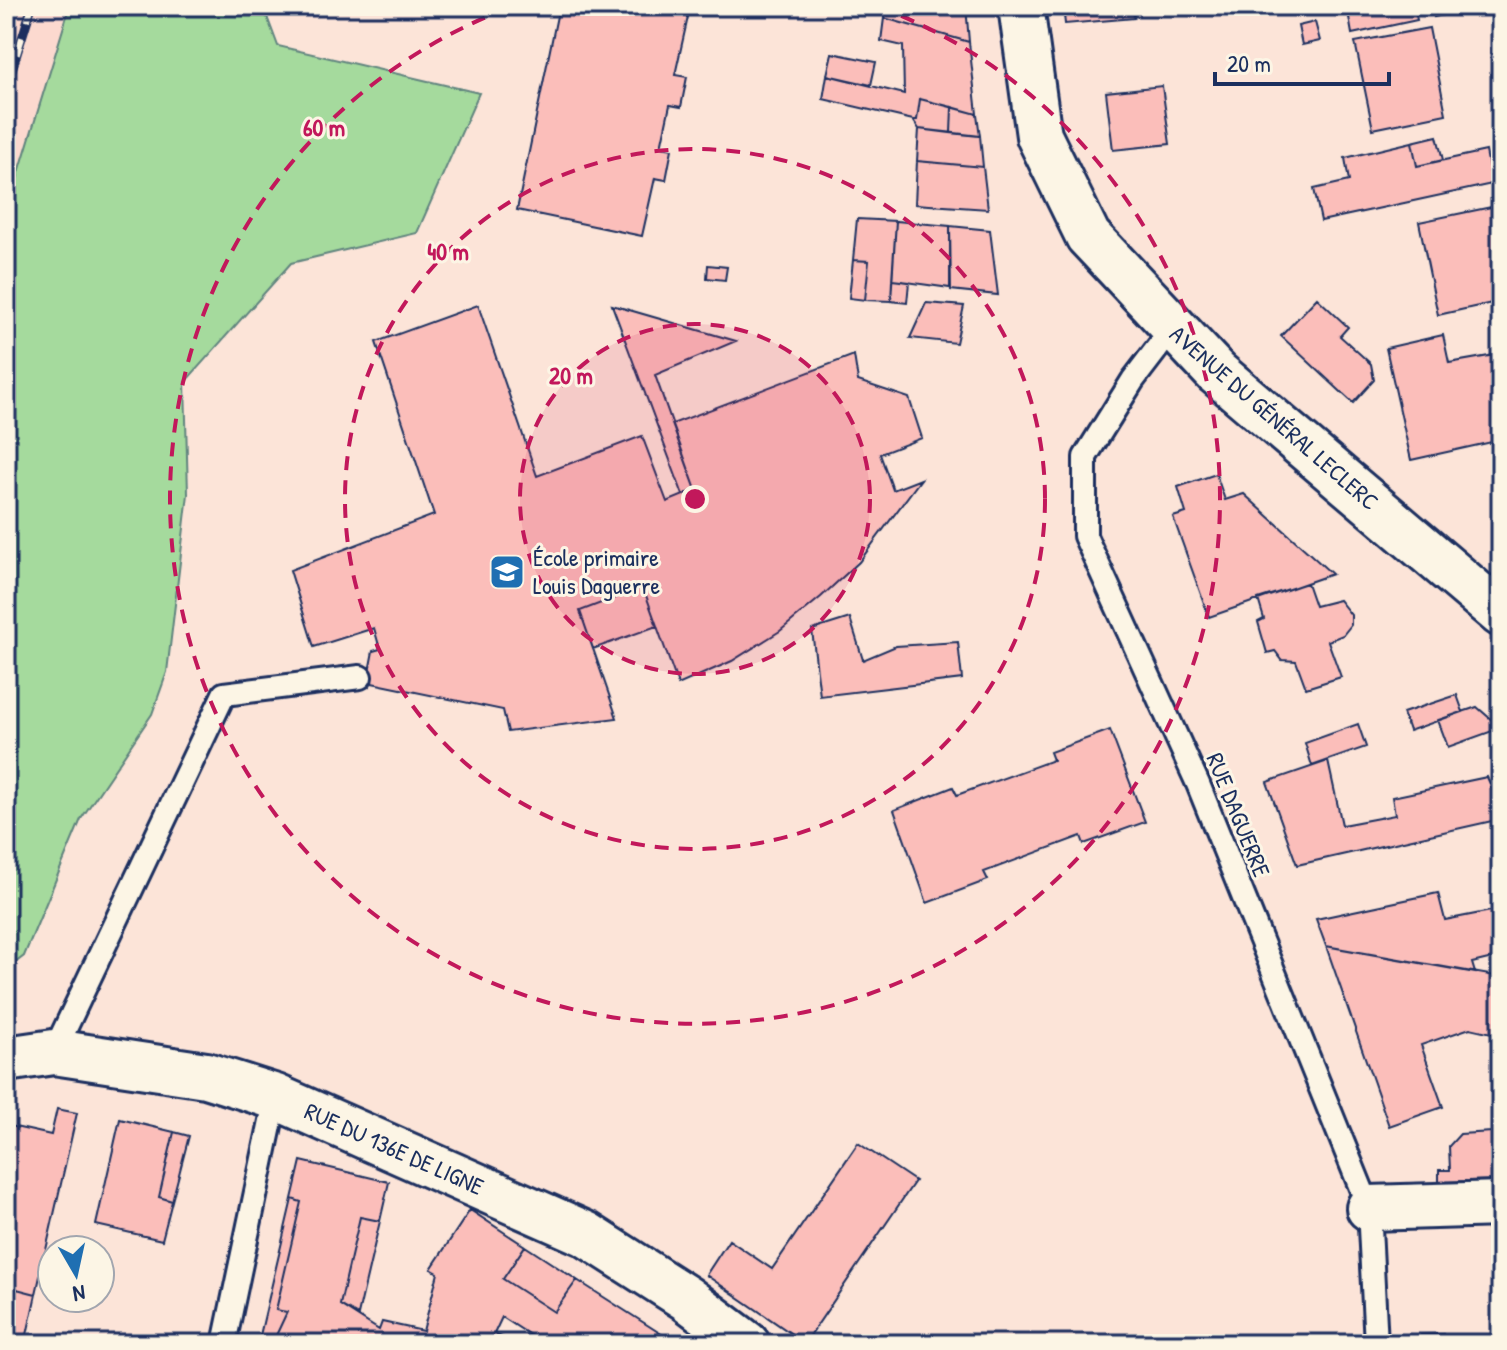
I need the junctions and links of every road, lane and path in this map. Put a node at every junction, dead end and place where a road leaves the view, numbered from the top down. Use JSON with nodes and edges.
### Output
{"nodes":[{"id":1,"x":1021,"y":6,"type":"edge"},
{"id":2,"x":1172,"y":329,"type":"junction"},
{"id":3,"x":1400,"y":528,"type":"junction"},
{"id":4,"x":1501,"y":614,"type":"edge"},
{"id":5,"x":1501,"y":645,"type":"edge"},
{"id":6,"x":360,"y":677,"type":"dead end"},
{"id":7,"x":54,"y":1052,"type":"junction"},
{"id":8,"x":6,"y":1059,"type":"edge"},
{"id":9,"x":276,"y":1097,"type":"junction"},
{"id":10,"x":1501,"y":1204,"type":"edge"},
{"id":11,"x":1369,"y":1208,"type":"junction"},
{"id":12,"x":224,"y":1344,"type":"edge"},
{"id":13,"x":747,"y":1344,"type":"edge"},
{"id":14,"x":1376,"y":1344,"type":"edge"}],
"edges":[{"from":1,"to":2,"type":"main road","name":"AVENUE DU GÉNÉRAL LECLERC"},
{"from":2,"to":3,"type":"main road","name":"AVENUE DU GÉNÉRAL LECLERC"},
{"from":2,"to":11,"type":"lane","name":"RUE DAGUERRE"},
{"from":3,"to":4,"type":"main road","name":"AVENUE DU GÉNÉRAL LECLERC"},
{"from":3,"to":5,"type":"main road","name":"AVENUE DU GÉNÉRAL LECLERC"},
{"from":6,"to":7,"type":"lane"},
{"from":7,"to":8,"type":"main road","name":"RUE DU 136E DE LIGNE"},
{"from":7,"to":9,"type":"main road","name":"RUE DU 136E DE LIGNE"},
{"from":9,"to":12,"type":"lane"},
{"from":9,"to":13,"type":"main road","name":"RUE DU 136E DE LIGNE"},
{"from":10,"to":11,"type":"main road"},
{"from":11,"to":14,"type":"lane","name":"RUE DAGUERRE"}]}
